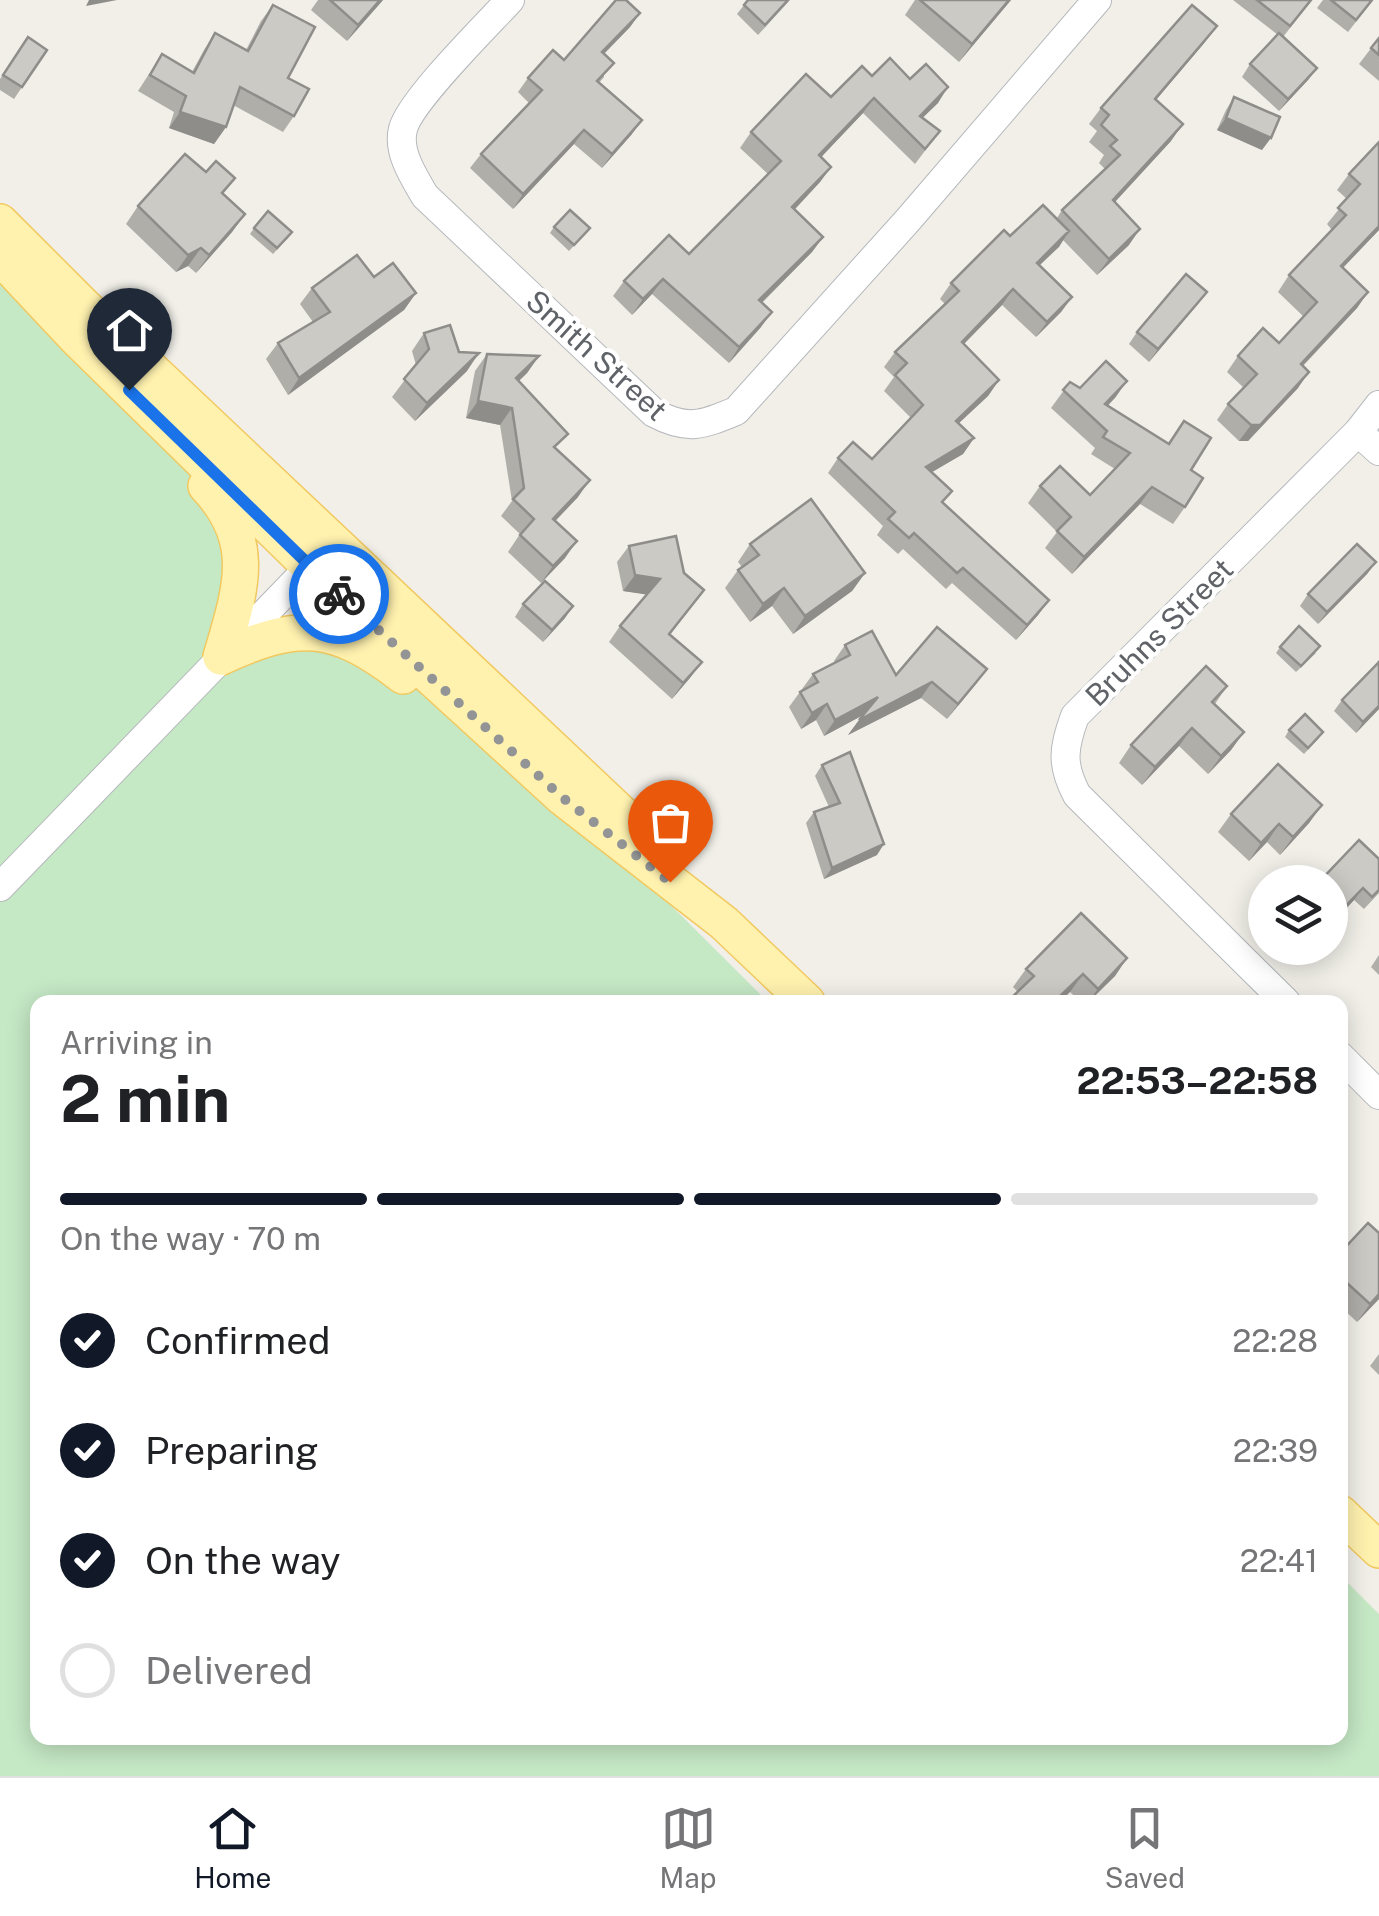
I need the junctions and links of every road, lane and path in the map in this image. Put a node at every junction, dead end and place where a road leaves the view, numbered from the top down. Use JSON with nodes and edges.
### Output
{"nodes":[{"id":1,"x":510,"y":0,"type":"edge"},
{"id":2,"x":1097,"y":0,"type":"edge"},
{"id":3,"x":0,"y":222,"type":"edge"},
{"id":4,"x":0,"y":258,"type":"edge"},
{"id":5,"x":77,"y":338,"type":"junction"},
{"id":6,"x":1379,"y":405,"type":"edge"},
{"id":7,"x":1369,"y":442,"type":"edge"},
{"id":8,"x":322,"y":555,"type":"junction"},
{"id":9,"x":221,"y":656,"type":"junction"},
{"id":10,"x":563,"y":798,"type":"junction"},
{"id":11,"x":0,"y":887,"type":"edge"},
{"id":12,"x":724,"y":923,"type":"junction"},
{"id":13,"x":800,"y":995,"type":"edge"},
{"id":14,"x":1279,"y":995,"type":"edge"},
{"id":15,"x":1348,"y":1064,"type":"edge"},
{"id":16,"x":1379,"y":1095,"type":"edge"},
{"id":17,"x":1348,"y":1520,"type":"edge"},
{"id":18,"x":1379,"y":1550,"type":"edge"}],
"edges":[{"from":1,"to":2,"type":"street","name":"Smith Street"},
{"from":3,"to":8,"type":"main road"},
{"from":4,"to":5,"type":"main road"},
{"from":5,"to":8,"type":"main road"},
{"from":5,"to":9,"type":"main road"},
{"from":6,"to":7,"type":"street","name":"Bruhns Street"},
{"from":7,"to":14,"type":"street","name":"Bruhns Street"},
{"from":8,"to":9,"type":"street"},
{"from":8,"to":10,"type":"main road"},
{"from":8,"to":12,"type":"main road"},
{"from":9,"to":10,"type":"main road"},
{"from":9,"to":11,"type":"street"},
{"from":10,"to":12,"type":"main road"},
{"from":12,"to":13,"type":"main road"},
{"from":15,"to":16,"type":"street"},
{"from":17,"to":18,"type":"main road"}]}
